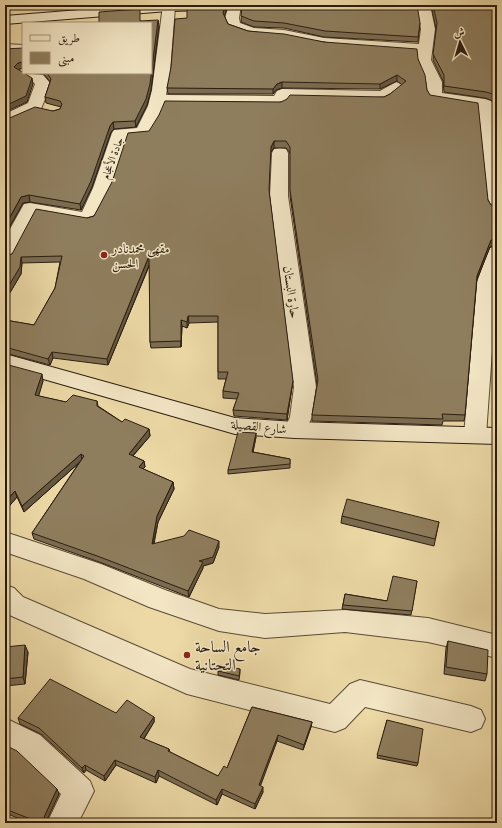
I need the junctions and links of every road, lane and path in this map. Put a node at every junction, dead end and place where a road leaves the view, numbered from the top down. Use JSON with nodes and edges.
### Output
{"nodes":[{"id":1,"x":259,"y":5,"type":"edge"},
{"id":2,"x":423,"y":5,"type":"edge"},
{"id":3,"x":168,"y":6,"type":"edge"},
{"id":4,"x":235,"y":6,"type":"junction"},
{"id":5,"x":5,"y":20,"type":"edge"},
{"id":6,"x":5,"y":48,"type":"edge"},
{"id":7,"x":22,"y":49,"type":"edge"},
{"id":8,"x":424,"y":49,"type":"junction"},
{"id":9,"x":27,"y":74,"type":"edge"},
{"id":10,"x":396,"y":87,"type":"edge"},
{"id":11,"x":158,"y":100,"type":"junction"},
{"id":12,"x":5,"y":121,"type":"edge"},
{"id":13,"x":280,"y":153,"type":"dead end"},
{"id":14,"x":497,"y":206,"type":"edge"},
{"id":15,"x":497,"y":252,"type":"edge"},
{"id":16,"x":5,"y":256,"type":"edge"},
{"id":17,"x":5,"y":361,"type":"edge"},
{"id":18,"x":295,"y":430,"type":"junction"},
{"id":19,"x":475,"y":435,"type":"junction"},
{"id":20,"x":497,"y":436,"type":"edge"},
{"id":21,"x":5,"y":542,"type":"edge"},
{"id":22,"x":5,"y":596,"type":"edge"},
{"id":23,"x":493,"y":645,"type":"dead end"},
{"id":24,"x":471,"y":719,"type":"dead end"},
{"id":25,"x":5,"y":732,"type":"edge"},
{"id":26,"x":62,"y":823,"type":"edge"}],
"edges":[{"from":1,"to":4,"type":"street"},
{"from":2,"to":8,"type":"street"},
{"from":3,"to":4,"type":"street"},
{"from":3,"to":5,"type":"street"},
{"from":3,"to":11,"type":"street","name":"جادة الأعجام"},
{"from":4,"to":8,"type":"street"},
{"from":6,"to":7,"type":"street"},
{"from":8,"to":14,"type":"street"},
{"from":9,"to":12,"type":"street"},
{"from":10,"to":11,"type":"street"},
{"from":11,"to":16,"type":"street","name":"جادة الأعجام"},
{"from":13,"to":18,"type":"street","name":"حارة البستان"},
{"from":15,"to":19,"type":"street"},
{"from":17,"to":18,"type":"street","name":"شارع القصيلة"},
{"from":18,"to":19,"type":"street","name":"شارع القصيلة"},
{"from":19,"to":20,"type":"street","name":"شارع القصيلة"},
{"from":21,"to":23,"type":"street"},
{"from":22,"to":24,"type":"street"},
{"from":25,"to":26,"type":"street"}]}
